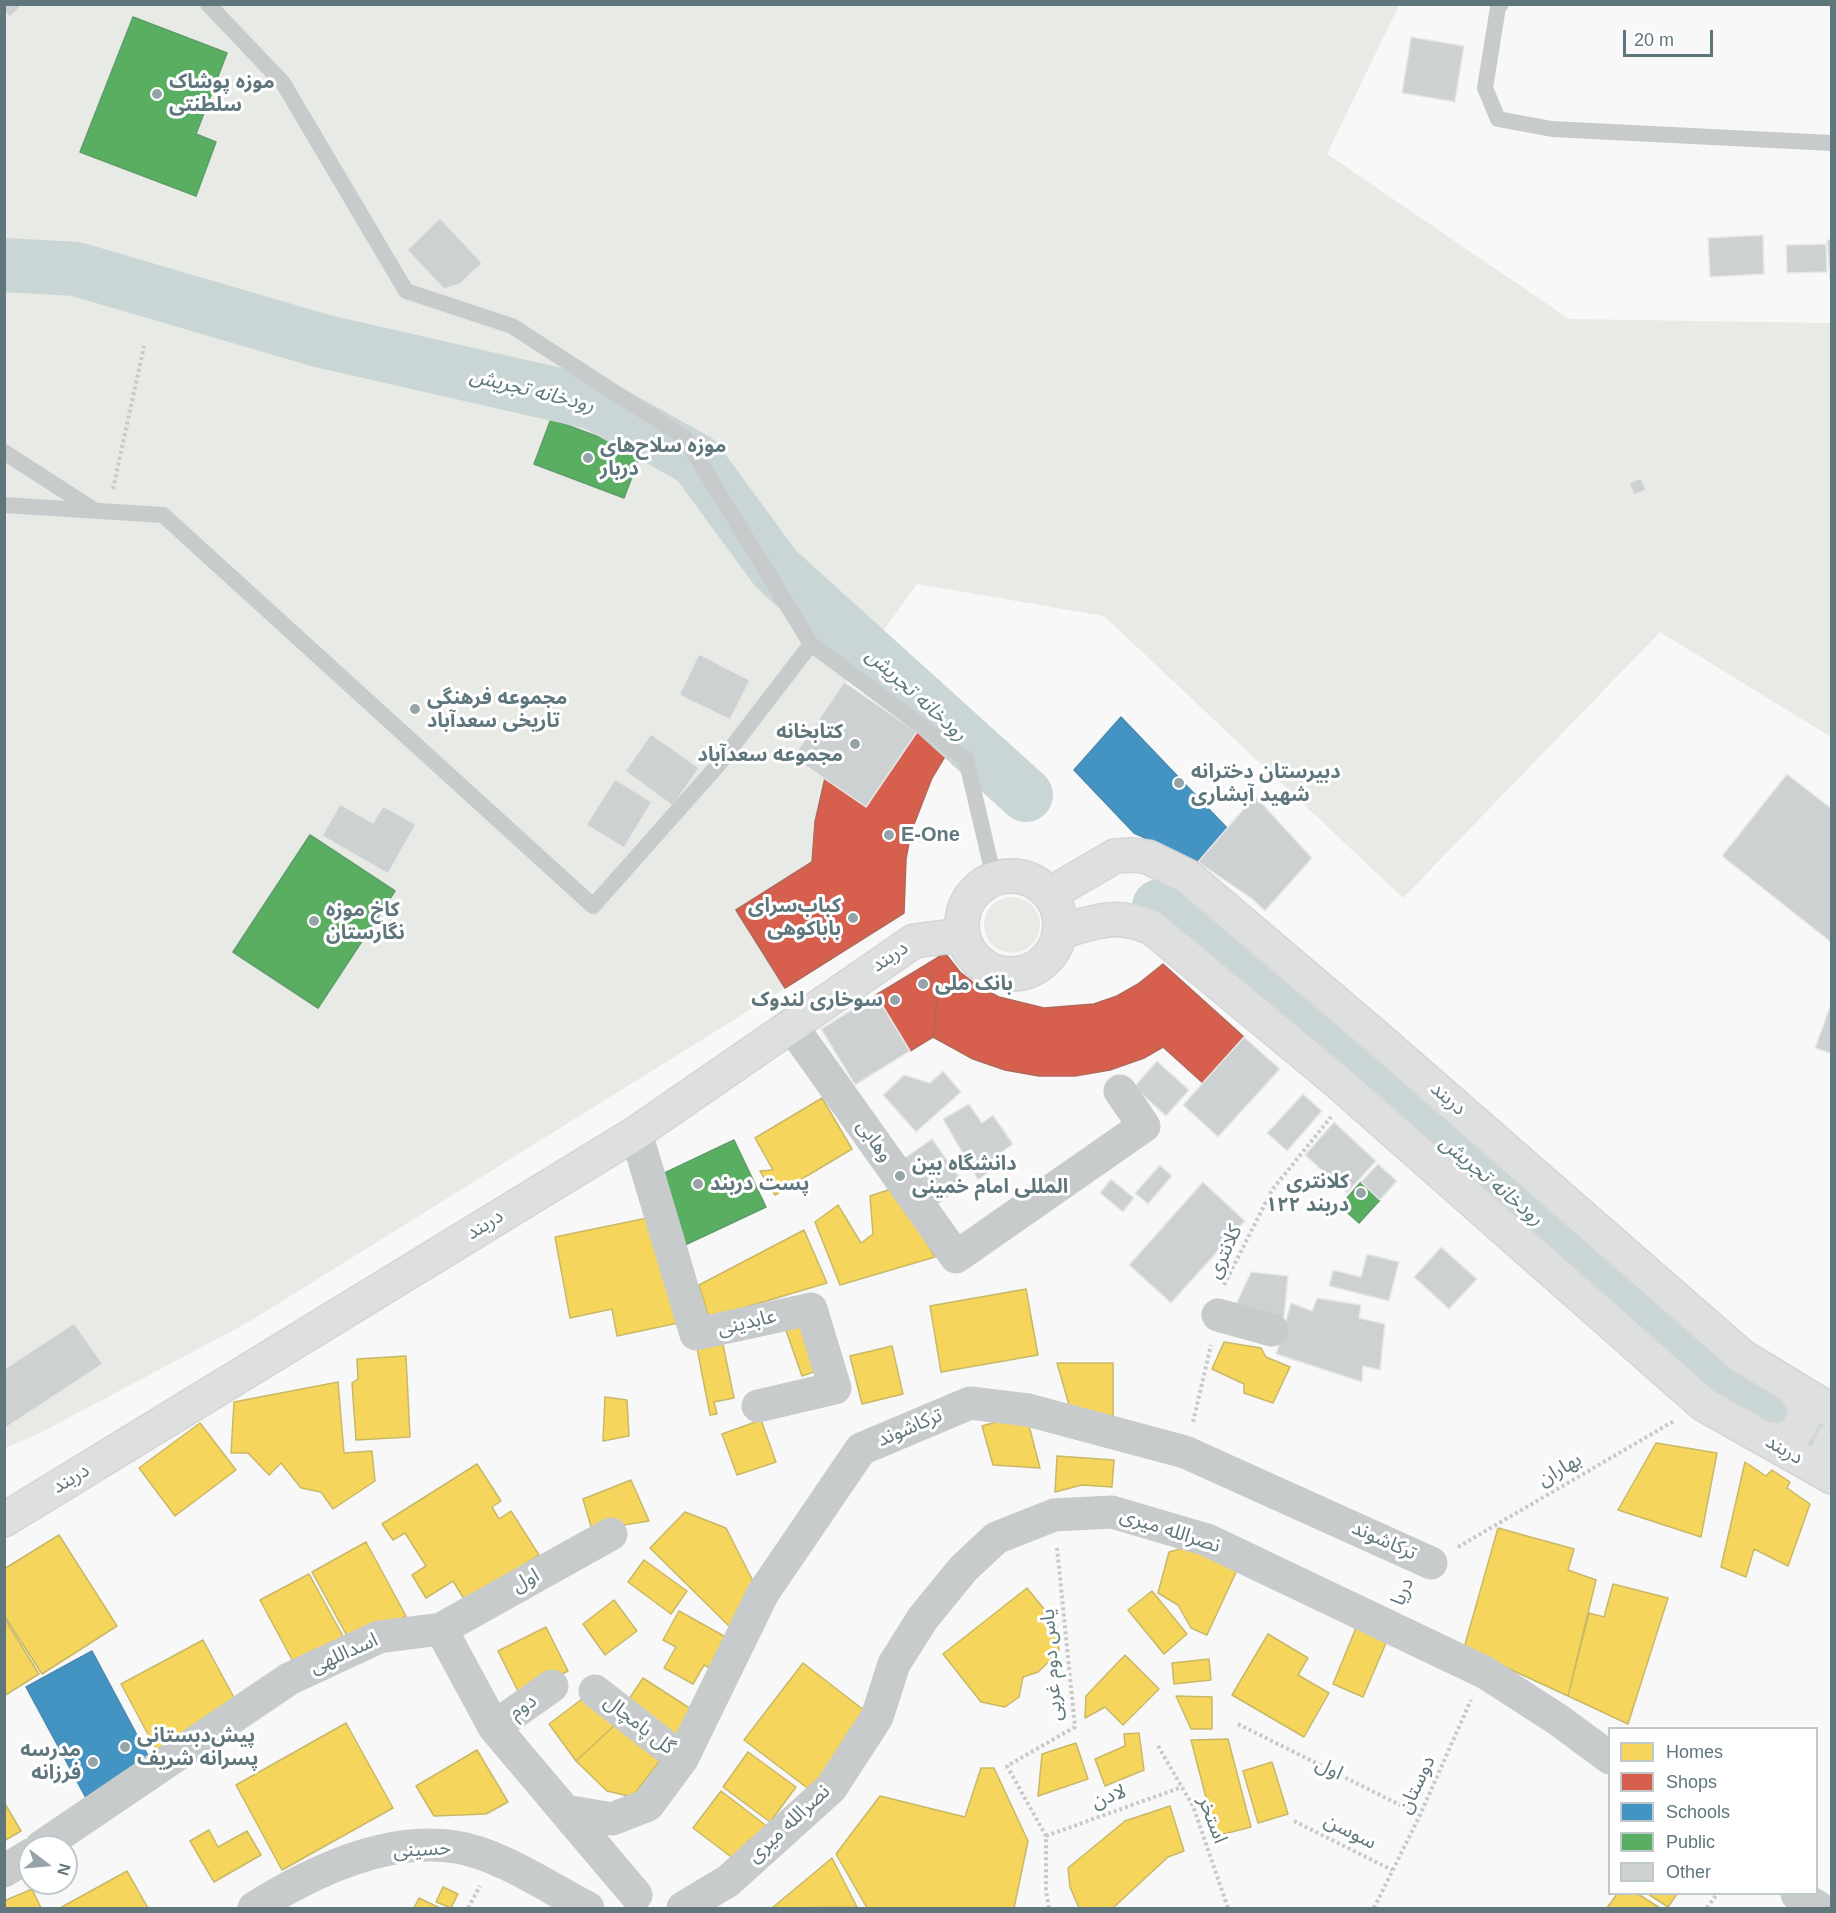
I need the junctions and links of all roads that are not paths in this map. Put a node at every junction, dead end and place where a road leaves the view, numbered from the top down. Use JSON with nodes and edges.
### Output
{"nodes":[{"id":1,"x":208,"y":4,"type":"edge"},
{"id":2,"x":1501,"y":4,"type":"edge"},
{"id":3,"x":1832,"y":142,"type":"edge"},
{"id":4,"x":4,"y":452,"type":"edge"},
{"id":5,"x":4,"y":505,"type":"edge"},
{"id":6,"x":101,"y":511,"type":"junction"},
{"id":7,"x":811,"y":644,"type":"junction"},
{"id":8,"x":994,"y":878,"type":"junction"},
{"id":9,"x":1050,"y":894,"type":"junction"},
{"id":10,"x":1059,"y":932,"type":"junction"},
{"id":11,"x":962,"y":935,"type":"junction"},
{"id":12,"x":791,"y":1025,"type":"junction"},
{"id":13,"x":1120,"y":1091,"type":"dead end"},
{"id":14,"x":636,"y":1132,"type":"junction"},
{"id":15,"x":1218,"y":1315,"type":"road end"},
{"id":16,"x":1272,"y":1330,"type":"dead end"},
{"id":17,"x":1796,"y":1390,"type":"junction"},
{"id":18,"x":758,"y":1406,"type":"dead end"},
{"id":19,"x":1832,"y":1412,"type":"edge"},
{"id":20,"x":1765,"y":1439,"type":"junction"},
{"id":21,"x":1832,"y":1441,"type":"edge"},
{"id":22,"x":1832,"y":1475,"type":"edge"},
{"id":23,"x":4,"y":1520,"type":"edge"},
{"id":24,"x":611,"y":1534,"type":"dead end"},
{"id":25,"x":1431,"y":1563,"type":"road end"},
{"id":26,"x":441,"y":1629,"type":"junction"},
{"id":27,"x":552,"y":1686,"type":"dead end"},
{"id":28,"x":595,"y":1691,"type":"dead end"},
{"id":29,"x":494,"y":1727,"type":"junction"},
{"id":30,"x":1608,"y":1757,"type":"edge"},
{"id":31,"x":682,"y":1759,"type":"junction"},
{"id":32,"x":565,"y":1811,"type":"junction"},
{"id":33,"x":59,"y":1835,"type":"edge"},
{"id":34,"x":18,"y":1862,"type":"edge"},
{"id":35,"x":4,"y":1871,"type":"edge"},
{"id":36,"x":1800,"y":1895,"type":"edge"},
{"id":37,"x":626,"y":1902,"type":"edge"},
{"id":38,"x":254,"y":1908,"type":"edge"},
{"id":39,"x":588,"y":1908,"type":"edge"},
{"id":40,"x":674,"y":1908,"type":"edge"},
{"id":41,"x":682,"y":1908,"type":"edge"},
{"id":42,"x":1819,"y":1908,"type":"edge"}],
"edges":[{"from":1,"to":7,"type":"lane"},
{"from":2,"to":3,"type":"lane"},
{"from":4,"to":6,"type":"lane"},
{"from":5,"to":6,"type":"lane"},
{"from":6,"to":7,"type":"lane"},
{"from":7,"to":8,"type":"lane"},
{"from":8,"to":9,"type":"main road"},
{"from":8,"to":11,"type":"main road"},
{"from":9,"to":10,"type":"main road"},
{"from":9,"to":17,"type":"main road","name":"دربند"},
{"from":10,"to":11,"type":"main road"},
{"from":10,"to":20,"type":"main road","name":"دربند"},
{"from":11,"to":12,"type":"main road","name":"دربند"},
{"from":12,"to":13,"type":"street","name":"وهابی"},
{"from":12,"to":14,"type":"main road","name":"دربند"},
{"from":14,"to":18,"type":"street","name":"عابدینی"},
{"from":14,"to":23,"type":"main road","name":"دربند"},
{"from":15,"to":16,"type":"street"},
{"from":17,"to":19,"type":"main road","name":"دربند"},
{"from":17,"to":20,"type":"main road"},
{"from":20,"to":22,"type":"main road","name":"دربند"},
{"from":21,"to":22,"type":"main road"},
{"from":24,"to":26,"type":"street","name":"اول"},
{"from":25,"to":31,"type":"street","name":"ترکاشوند"},
{"from":26,"to":29,"type":"street"},
{"from":26,"to":33,"type":"street","name":"اسداللهی"},
{"from":27,"to":29,"type":"street","name":"دوم"},
{"from":28,"to":31,"type":"street","name":"گل پامچال"},
{"from":29,"to":32,"type":"street"},
{"from":30,"to":41,"type":"street","name":"نصرالله میری"},
{"from":31,"to":32,"type":"street","name":"ترکاشوند"},
{"from":32,"to":37,"type":"street"},
{"from":34,"to":35,"type":"street"},
{"from":36,"to":42,"type":"street"},
{"from":37,"to":40,"type":"street"},
{"from":38,"to":39,"type":"street","name":"حسینی"}]}
